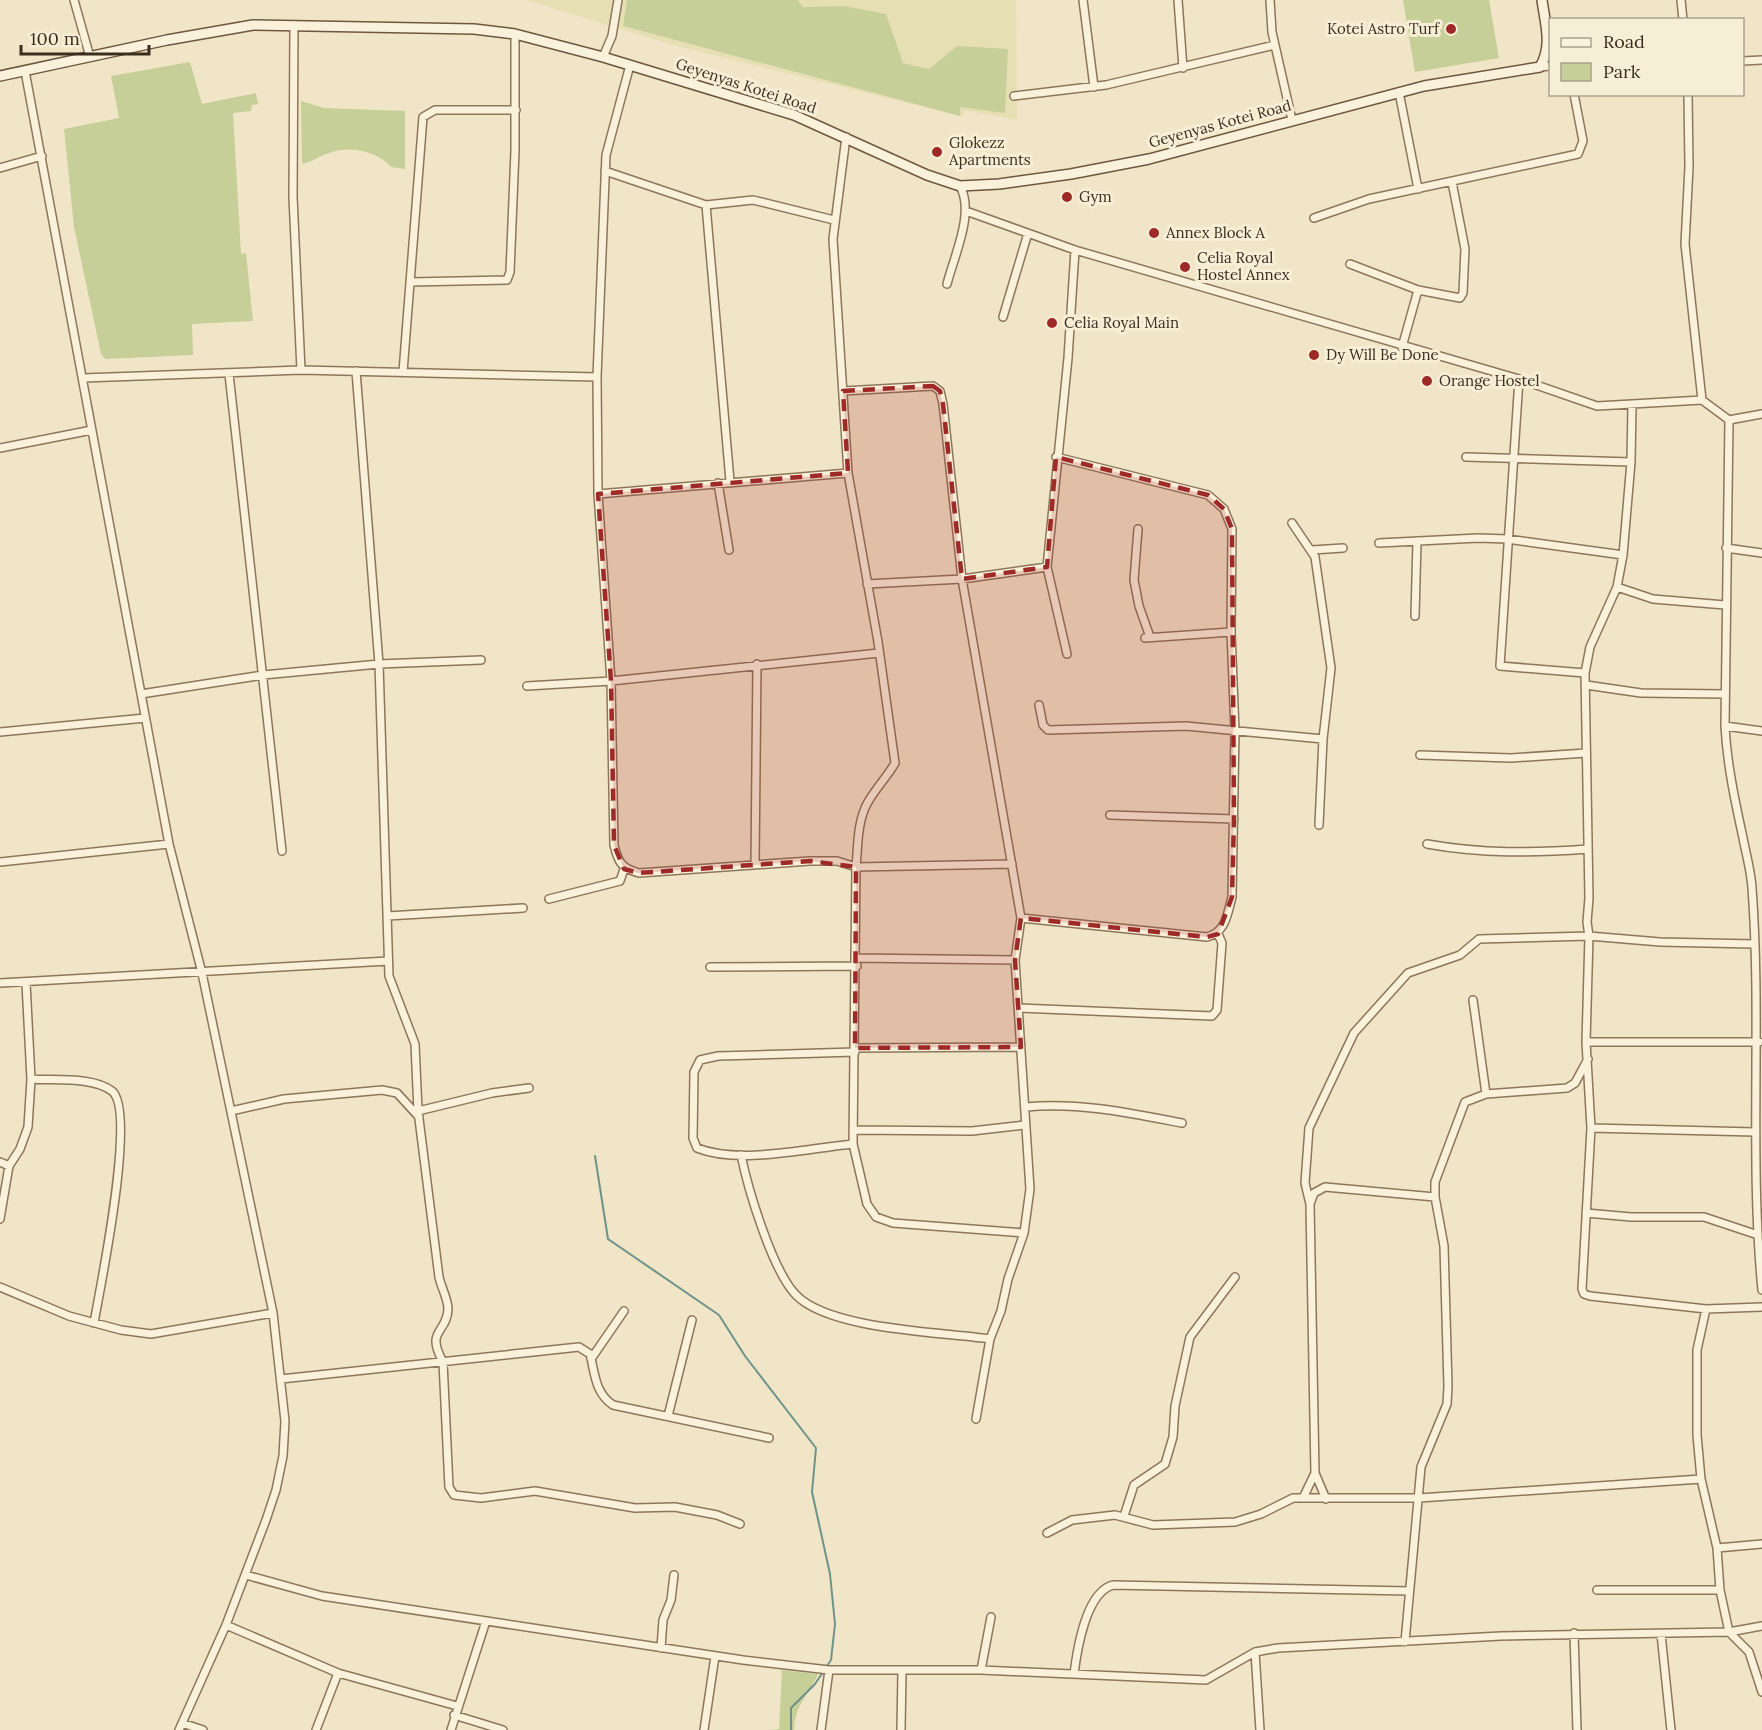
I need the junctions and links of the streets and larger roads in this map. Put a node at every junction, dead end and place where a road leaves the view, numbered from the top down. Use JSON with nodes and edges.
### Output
{"nodes":[{"id":1,"x":74,"y":0,"type":"edge"},
{"id":2,"x":618,"y":0,"type":"edge"},
{"id":3,"x":1083,"y":0,"type":"edge"},
{"id":4,"x":1178,"y":0,"type":"edge"},
{"id":5,"x":1270,"y":0,"type":"edge"},
{"id":6,"x":1542,"y":0,"type":"edge"},
{"id":7,"x":1681,"y":0,"type":"edge"},
{"id":8,"x":1683,"y":18,"type":"edge"},
{"id":9,"x":294,"y":25,"type":"junction"},
{"id":10,"x":515,"y":34,"type":"junction"},
{"id":11,"x":1275,"y":45,"type":"junction"},
{"id":12,"x":90,"y":57,"type":"junction"},
{"id":13,"x":603,"y":57,"type":"junction"},
{"id":14,"x":1762,"y":60,"type":"edge"},
{"id":15,"x":1744,"y":61,"type":"edge"},
{"id":16,"x":630,"y":65,"type":"junction"},
{"id":17,"x":1549,"y":66,"type":"edge"},
{"id":18,"x":1540,"y":67,"type":"junction"},
{"id":19,"x":1183,"y":68,"type":"junction"},
{"id":20,"x":26,"y":71,"type":"junction"},
{"id":21,"x":0,"y":76,"type":"edge"},
{"id":22,"x":1095,"y":87,"type":"junction"},
{"id":23,"x":1399,"y":92,"type":"junction"},
{"id":24,"x":1014,"y":96,"type":"dead end"},
{"id":25,"x":1574,"y":96,"type":"edge"},
{"id":26,"x":1688,"y":96,"type":"edge"},
{"id":27,"x":516,"y":110,"type":"junction"},
{"id":28,"x":1292,"y":120,"type":"junction"},
{"id":29,"x":846,"y":137,"type":"junction"},
{"id":30,"x":42,"y":156,"type":"junction"},
{"id":31,"x":0,"y":168,"type":"edge"},
{"id":32,"x":605,"y":171,"type":"junction"},
{"id":33,"x":1452,"y":182,"type":"junction"},
{"id":34,"x":960,"y":186,"type":"junction"},
{"id":35,"x":1418,"y":189,"type":"junction"},
{"id":36,"x":706,"y":205,"type":"junction"},
{"id":37,"x":966,"y":211,"type":"junction"},
{"id":38,"x":1314,"y":218,"type":"dead end"},
{"id":39,"x":834,"y":220,"type":"junction"},
{"id":40,"x":1028,"y":233,"type":"junction"},
{"id":41,"x":1075,"y":250,"type":"junction"},
{"id":42,"x":1350,"y":264,"type":"dead end"},
{"id":43,"x":410,"y":282,"type":"junction"},
{"id":44,"x":947,"y":284,"type":"dead end"},
{"id":45,"x":1418,"y":290,"type":"junction"},
{"id":46,"x":1003,"y":317,"type":"dead end"},
{"id":47,"x":1402,"y":347,"type":"junction"},
{"id":48,"x":301,"y":370,"type":"junction"},
{"id":49,"x":356,"y":371,"type":"junction"},
{"id":50,"x":404,"y":372,"type":"junction"},
{"id":51,"x":229,"y":374,"type":"junction"},
{"id":52,"x":597,"y":377,"type":"junction"},
{"id":53,"x":83,"y":378,"type":"junction"},
{"id":54,"x":1519,"y":379,"type":"junction"},
{"id":55,"x":843,"y":391,"type":"junction"},
{"id":56,"x":1702,"y":400,"type":"junction"},
{"id":57,"x":1632,"y":405,"type":"junction"},
{"id":58,"x":1762,"y":414,"type":"edge"},
{"id":59,"x":1729,"y":420,"type":"junction"},
{"id":60,"x":92,"y":430,"type":"junction"},
{"id":61,"x":0,"y":448,"type":"edge"},
{"id":62,"x":1056,"y":457,"type":"junction"},
{"id":63,"x":1466,"y":457,"type":"dead end"},
{"id":64,"x":1515,"y":458,"type":"junction"},
{"id":65,"x":1631,"y":462,"type":"junction"},
{"id":66,"x":848,"y":473,"type":"junction"},
{"id":67,"x":730,"y":482,"type":"junction"},
{"id":68,"x":718,"y":483,"type":"junction"},
{"id":69,"x":598,"y":494,"type":"junction"},
{"id":70,"x":1292,"y":523,"type":"dead end"},
{"id":71,"x":1138,"y":529,"type":"dead end"},
{"id":72,"x":1507,"y":540,"type":"junction"},
{"id":73,"x":1417,"y":542,"type":"junction"},
{"id":74,"x":1379,"y":543,"type":"dead end"},
{"id":75,"x":1343,"y":548,"type":"dead end"},
{"id":76,"x":1726,"y":548,"type":"junction"},
{"id":77,"x":1312,"y":549,"type":"junction"},
{"id":78,"x":729,"y":550,"type":"dead end"},
{"id":79,"x":1762,"y":553,"type":"edge"},
{"id":80,"x":1623,"y":555,"type":"junction"},
{"id":81,"x":1047,"y":567,"type":"junction"},
{"id":82,"x":962,"y":579,"type":"junction"},
{"id":83,"x":867,"y":584,"type":"junction"},
{"id":84,"x":1617,"y":587,"type":"junction"},
{"id":85,"x":1725,"y":605,"type":"junction"},
{"id":86,"x":1415,"y":616,"type":"dead end"},
{"id":87,"x":1231,"y":632,"type":"junction"},
{"id":88,"x":879,"y":653,"type":"junction"},
{"id":89,"x":1067,"y":654,"type":"dead end"},
{"id":90,"x":481,"y":660,"type":"dead end"},
{"id":91,"x":379,"y":664,"type":"junction"},
{"id":92,"x":757,"y":664,"type":"junction"},
{"id":93,"x":1586,"y":673,"type":"junction"},
{"id":94,"x":263,"y":675,"type":"junction"},
{"id":95,"x":611,"y":681,"type":"junction"},
{"id":96,"x":1586,"y":685,"type":"junction"},
{"id":97,"x":527,"y":686,"type":"dead end"},
{"id":98,"x":141,"y":694,"type":"junction"},
{"id":99,"x":1725,"y":694,"type":"junction"},
{"id":100,"x":1039,"y":705,"type":"dead end"},
{"id":101,"x":145,"y":718,"type":"junction"},
{"id":102,"x":1725,"y":726,"type":"junction"},
{"id":103,"x":1234,"y":730,"type":"junction"},
{"id":104,"x":1762,"y":731,"type":"edge"},
{"id":105,"x":0,"y":732,"type":"edge"},
{"id":106,"x":1323,"y":739,"type":"junction"},
{"id":107,"x":1586,"y":753,"type":"junction"},
{"id":108,"x":1420,"y":755,"type":"dead end"},
{"id":109,"x":1110,"y":815,"type":"dead end"},
{"id":110,"x":1234,"y":819,"type":"junction"},
{"id":111,"x":1318,"y":825,"type":"dead end"},
{"id":112,"x":170,"y":844,"type":"junction"},
{"id":113,"x":1427,"y":844,"type":"dead end"},
{"id":114,"x":1588,"y":849,"type":"junction"},
{"id":115,"x":282,"y":851,"type":"dead end"},
{"id":116,"x":0,"y":862,"type":"edge"},
{"id":117,"x":755,"y":864,"type":"junction"},
{"id":118,"x":1012,"y":864,"type":"junction"},
{"id":119,"x":856,"y":867,"type":"junction"},
{"id":120,"x":624,"y":869,"type":"junction"},
{"id":121,"x":549,"y":899,"type":"dead end"},
{"id":122,"x":523,"y":908,"type":"dead end"},
{"id":123,"x":387,"y":916,"type":"junction"},
{"id":124,"x":1021,"y":918,"type":"junction"},
{"id":125,"x":1218,"y":934,"type":"junction"},
{"id":126,"x":1589,"y":936,"type":"junction"},
{"id":127,"x":1754,"y":944,"type":"junction"},
{"id":128,"x":1015,"y":960,"type":"junction"},
{"id":129,"x":388,"y":961,"type":"junction"},
{"id":130,"x":857,"y":962,"type":"junction"},
{"id":131,"x":710,"y":967,"type":"dead end"},
{"id":132,"x":202,"y":972,"type":"junction"},
{"id":133,"x":0,"y":983,"type":"edge"},
{"id":134,"x":26,"y":983,"type":"junction"},
{"id":135,"x":1473,"y":1000,"type":"dead end"},
{"id":136,"x":1019,"y":1008,"type":"junction"},
{"id":137,"x":1586,"y":1042,"type":"junction"},
{"id":138,"x":1760,"y":1042,"type":"edge"},
{"id":139,"x":1021,"y":1047,"type":"junction"},
{"id":140,"x":855,"y":1050,"type":"junction"},
{"id":141,"x":1588,"y":1058,"type":"junction"},
{"id":142,"x":30,"y":1079,"type":"junction"},
{"id":143,"x":529,"y":1088,"type":"dead end"},
{"id":144,"x":1486,"y":1094,"type":"junction"},
{"id":145,"x":1026,"y":1107,"type":"junction"},
{"id":146,"x":231,"y":1111,"type":"junction"},
{"id":147,"x":418,"y":1114,"type":"junction"},
{"id":148,"x":1182,"y":1123,"type":"dead end"},
{"id":149,"x":1024,"y":1125,"type":"junction"},
{"id":150,"x":1591,"y":1128,"type":"junction"},
{"id":151,"x":853,"y":1130,"type":"junction"},
{"id":152,"x":1755,"y":1132,"type":"junction"},
{"id":153,"x":853,"y":1144,"type":"junction"},
{"id":154,"x":741,"y":1155,"type":"junction"},
{"id":155,"x":0,"y":1162,"type":"edge"},
{"id":156,"x":9,"y":1166,"type":"junction"},
{"id":157,"x":1435,"y":1197,"type":"junction"},
{"id":158,"x":1310,"y":1204,"type":"junction"},
{"id":159,"x":1586,"y":1213,"type":"junction"},
{"id":160,"x":0,"y":1219,"type":"edge"},
{"id":161,"x":1024,"y":1233,"type":"junction"},
{"id":162,"x":1759,"y":1241,"type":"edge"},
{"id":163,"x":1235,"y":1277,"type":"dead end"},
{"id":164,"x":0,"y":1287,"type":"edge"},
{"id":165,"x":1762,"y":1290,"type":"edge"},
{"id":166,"x":1762,"y":1307,"type":"edge"},
{"id":167,"x":1706,"y":1309,"type":"junction"},
{"id":168,"x":624,"y":1311,"type":"dead end"},
{"id":169,"x":273,"y":1313,"type":"junction"},
{"id":170,"x":692,"y":1320,"type":"dead end"},
{"id":171,"x":94,"y":1323,"type":"junction"},
{"id":172,"x":990,"y":1339,"type":"junction"},
{"id":173,"x":591,"y":1359,"type":"junction"},
{"id":174,"x":443,"y":1362,"type":"junction"},
{"id":175,"x":281,"y":1379,"type":"junction"},
{"id":176,"x":668,"y":1416,"type":"junction"},
{"id":177,"x":976,"y":1419,"type":"dead end"},
{"id":178,"x":769,"y":1438,"type":"dead end"},
{"id":179,"x":1315,"y":1473,"type":"junction"},
{"id":180,"x":1701,"y":1479,"type":"junction"},
{"id":181,"x":1303,"y":1498,"type":"junction"},
{"id":182,"x":1419,"y":1498,"type":"junction"},
{"id":183,"x":1326,"y":1499,"type":"junction"},
{"id":184,"x":1124,"y":1516,"type":"junction"},
{"id":185,"x":740,"y":1524,"type":"dead end"},
{"id":186,"x":1047,"y":1533,"type":"dead end"},
{"id":187,"x":1762,"y":1544,"type":"edge"},
{"id":188,"x":1717,"y":1548,"type":"junction"},
{"id":189,"x":246,"y":1575,"type":"junction"},
{"id":190,"x":674,"y":1575,"type":"dead end"},
{"id":191,"x":1597,"y":1590,"type":"dead end"},
{"id":192,"x":1720,"y":1590,"type":"junction"},
{"id":193,"x":1409,"y":1591,"type":"junction"},
{"id":194,"x":991,"y":1617,"type":"dead end"},
{"id":195,"x":486,"y":1621,"type":"junction"},
{"id":196,"x":226,"y":1626,"type":"junction"},
{"id":197,"x":1762,"y":1626,"type":"edge"},
{"id":198,"x":1729,"y":1632,"type":"junction"},
{"id":199,"x":1574,"y":1633,"type":"junction"},
{"id":200,"x":1661,"y":1634,"type":"junction"},
{"id":201,"x":1405,"y":1642,"type":"junction"},
{"id":202,"x":661,"y":1648,"type":"junction"},
{"id":203,"x":1255,"y":1652,"type":"junction"},
{"id":204,"x":715,"y":1656,"type":"junction"},
{"id":205,"x":829,"y":1670,"type":"junction"},
{"id":206,"x":981,"y":1670,"type":"junction"},
{"id":207,"x":903,"y":1671,"type":"junction"},
{"id":208,"x":338,"y":1673,"type":"junction"},
{"id":209,"x":1074,"y":1674,"type":"junction"},
{"id":210,"x":1762,"y":1692,"type":"edge"},
{"id":211,"x":457,"y":1706,"type":"junction"},
{"id":212,"x":454,"y":1715,"type":"junction"},
{"id":213,"x":180,"y":1726,"type":"edge"},
{"id":214,"x":203,"y":1730,"type":"edge"},
{"id":215,"x":316,"y":1730,"type":"edge"},
{"id":216,"x":451,"y":1730,"type":"edge"},
{"id":217,"x":503,"y":1730,"type":"edge"},
{"id":218,"x":704,"y":1730,"type":"edge"},
{"id":219,"x":821,"y":1730,"type":"edge"},
{"id":220,"x":902,"y":1730,"type":"edge"},
{"id":221,"x":1260,"y":1730,"type":"edge"},
{"id":222,"x":1577,"y":1730,"type":"edge"},
{"id":223,"x":1671,"y":1730,"type":"edge"}],
"edges":[{"from":1,"to":12,"type":"street"},
{"from":2,"to":13,"type":"street"},
{"from":3,"to":22,"type":"street"},
{"from":4,"to":19,"type":"street"},
{"from":5,"to":11,"type":"street"},
{"from":6,"to":18,"type":"street"},
{"from":7,"to":8,"type":"street"},
{"from":9,"to":10,"type":"street","name":"Geyenyas Kotei Road"},
{"from":9,"to":12,"type":"street","name":"Geyenyas Kotei Road"},
{"from":9,"to":48,"type":"street"},
{"from":10,"to":13,"type":"street","name":"Geyenyas Kotei Road"},
{"from":10,"to":27,"type":"street"},
{"from":11,"to":19,"type":"street"},
{"from":11,"to":28,"type":"street"},
{"from":12,"to":20,"type":"street","name":"Geyenyas Kotei Road"},
{"from":13,"to":16,"type":"street","name":"Geyenyas Kotei Road"},
{"from":14,"to":15,"type":"street"},
{"from":16,"to":29,"type":"street","name":"Geyenyas Kotei Road"},
{"from":16,"to":32,"type":"street"},
{"from":17,"to":18,"type":"street"},
{"from":18,"to":23,"type":"street","name":"Geyenyas Kotei Road"},
{"from":19,"to":22,"type":"street"},
{"from":20,"to":21,"type":"street","name":"Geyenyas Kotei Road"},
{"from":20,"to":30,"type":"street"},
{"from":22,"to":24,"type":"street"},
{"from":23,"to":28,"type":"street","name":"Geyenyas Kotei Road"},
{"from":23,"to":35,"type":"street"},
{"from":25,"to":33,"type":"street"},
{"from":26,"to":56,"type":"street"},
{"from":27,"to":43,"type":"street"},
{"from":27,"to":43,"type":"street"},
{"from":28,"to":34,"type":"street","name":"Geyenyas Kotei Road"},
{"from":29,"to":34,"type":"street","name":"Geyenyas Kotei Road"},
{"from":29,"to":39,"type":"street"},
{"from":30,"to":31,"type":"street"},
{"from":30,"to":53,"type":"street"},
{"from":32,"to":36,"type":"street"},
{"from":32,"to":52,"type":"street"},
{"from":33,"to":35,"type":"street"},
{"from":33,"to":45,"type":"street"},
{"from":34,"to":37,"type":"street"},
{"from":35,"to":38,"type":"street"},
{"from":36,"to":39,"type":"street"},
{"from":36,"to":67,"type":"street"},
{"from":37,"to":40,"type":"street"},
{"from":37,"to":44,"type":"street"},
{"from":39,"to":55,"type":"street"},
{"from":40,"to":41,"type":"street"},
{"from":40,"to":46,"type":"street"},
{"from":41,"to":47,"type":"street"},
{"from":41,"to":62,"type":"street"},
{"from":42,"to":45,"type":"street"},
{"from":43,"to":50,"type":"street"},
{"from":45,"to":47,"type":"street"},
{"from":47,"to":54,"type":"street"},
{"from":48,"to":49,"type":"street"},
{"from":48,"to":51,"type":"street"},
{"from":49,"to":50,"type":"street"},
{"from":49,"to":91,"type":"street"},
{"from":50,"to":52,"type":"street"},
{"from":51,"to":53,"type":"street"},
{"from":51,"to":94,"type":"street"},
{"from":52,"to":69,"type":"street"},
{"from":53,"to":60,"type":"street"},
{"from":54,"to":57,"type":"street"},
{"from":54,"to":64,"type":"street"},
{"from":55,"to":66,"type":"street"},
{"from":55,"to":82,"type":"street"},
{"from":56,"to":57,"type":"street"},
{"from":56,"to":59,"type":"street"},
{"from":57,"to":65,"type":"street"},
{"from":58,"to":59,"type":"street"},
{"from":59,"to":76,"type":"street"},
{"from":60,"to":61,"type":"street"},
{"from":60,"to":98,"type":"street"},
{"from":62,"to":81,"type":"street"},
{"from":62,"to":87,"type":"street"},
{"from":63,"to":64,"type":"street"},
{"from":64,"to":65,"type":"street"},
{"from":64,"to":72,"type":"street"},
{"from":65,"to":80,"type":"street"},
{"from":66,"to":67,"type":"street"},
{"from":66,"to":83,"type":"street"},
{"from":67,"to":68,"type":"street"},
{"from":68,"to":69,"type":"street"},
{"from":68,"to":78,"type":"street"},
{"from":69,"to":95,"type":"street"},
{"from":70,"to":77,"type":"street"},
{"from":71,"to":87,"type":"street"},
{"from":72,"to":73,"type":"street"},
{"from":72,"to":80,"type":"street"},
{"from":72,"to":93,"type":"street"},
{"from":73,"to":74,"type":"street"},
{"from":73,"to":86,"type":"street"},
{"from":75,"to":77,"type":"street"},
{"from":76,"to":79,"type":"street"},
{"from":76,"to":85,"type":"street"},
{"from":77,"to":106,"type":"street"},
{"from":80,"to":84,"type":"street"},
{"from":81,"to":82,"type":"street"},
{"from":81,"to":89,"type":"street"},
{"from":82,"to":83,"type":"street"},
{"from":82,"to":118,"type":"street"},
{"from":83,"to":88,"type":"street"},
{"from":84,"to":85,"type":"street"},
{"from":84,"to":93,"type":"street"},
{"from":85,"to":99,"type":"street"},
{"from":87,"to":103,"type":"street"},
{"from":88,"to":92,"type":"street"},
{"from":88,"to":119,"type":"street"},
{"from":90,"to":91,"type":"street"},
{"from":91,"to":94,"type":"street"},
{"from":91,"to":123,"type":"street"},
{"from":92,"to":95,"type":"street"},
{"from":92,"to":117,"type":"street"},
{"from":93,"to":96,"type":"street"},
{"from":94,"to":98,"type":"street"},
{"from":94,"to":115,"type":"street"},
{"from":95,"to":97,"type":"street"},
{"from":95,"to":120,"type":"street"},
{"from":96,"to":99,"type":"street"},
{"from":96,"to":107,"type":"street"},
{"from":98,"to":101,"type":"street"},
{"from":99,"to":102,"type":"street"},
{"from":100,"to":103,"type":"street"},
{"from":101,"to":105,"type":"street"},
{"from":101,"to":112,"type":"street"},
{"from":102,"to":104,"type":"street"},
{"from":102,"to":127,"type":"street"},
{"from":103,"to":106,"type":"street"},
{"from":103,"to":110,"type":"street"},
{"from":106,"to":111,"type":"street"},
{"from":107,"to":108,"type":"street"},
{"from":107,"to":114,"type":"street"},
{"from":109,"to":110,"type":"street"},
{"from":110,"to":125,"type":"street"},
{"from":112,"to":116,"type":"street"},
{"from":112,"to":132,"type":"street"},
{"from":113,"to":114,"type":"street"},
{"from":114,"to":126,"type":"street"},
{"from":117,"to":119,"type":"street"},
{"from":117,"to":120,"type":"street"},
{"from":118,"to":119,"type":"street"},
{"from":118,"to":124,"type":"street"},
{"from":119,"to":130,"type":"street"},
{"from":120,"to":121,"type":"street"},
{"from":122,"to":123,"type":"street"},
{"from":123,"to":129,"type":"street"},
{"from":124,"to":125,"type":"street"},
{"from":124,"to":128,"type":"street"},
{"from":125,"to":136,"type":"street"},
{"from":126,"to":127,"type":"street"},
{"from":126,"to":137,"type":"street"},
{"from":126,"to":158,"type":"street"},
{"from":127,"to":138,"type":"street"},
{"from":128,"to":130,"type":"street"},
{"from":128,"to":136,"type":"street"},
{"from":129,"to":132,"type":"street"},
{"from":129,"to":147,"type":"street"},
{"from":130,"to":131,"type":"street"},
{"from":130,"to":140,"type":"street"},
{"from":132,"to":134,"type":"street"},
{"from":132,"to":146,"type":"street"},
{"from":133,"to":134,"type":"street"},
{"from":134,"to":142,"type":"street"},
{"from":135,"to":144,"type":"street"},
{"from":136,"to":139,"type":"street"},
{"from":137,"to":138,"type":"street"},
{"from":137,"to":141,"type":"street"},
{"from":138,"to":152,"type":"street"},
{"from":139,"to":140,"type":"street"},
{"from":139,"to":145,"type":"street"},
{"from":140,"to":151,"type":"street"},
{"from":140,"to":154,"type":"street"},
{"from":141,"to":144,"type":"street"},
{"from":141,"to":150,"type":"street"},
{"from":142,"to":156,"type":"street"},
{"from":142,"to":171,"type":"street"},
{"from":143,"to":147,"type":"street"},
{"from":144,"to":157,"type":"street"},
{"from":145,"to":148,"type":"street"},
{"from":145,"to":149,"type":"street"},
{"from":146,"to":147,"type":"street"},
{"from":146,"to":169,"type":"street"},
{"from":147,"to":174,"type":"street"},
{"from":149,"to":151,"type":"street"},
{"from":149,"to":161,"type":"street"},
{"from":150,"to":152,"type":"street"},
{"from":150,"to":159,"type":"street"},
{"from":151,"to":153,"type":"street"},
{"from":152,"to":162,"type":"street"},
{"from":153,"to":154,"type":"street"},
{"from":153,"to":161,"type":"street"},
{"from":154,"to":172,"type":"street"},
{"from":155,"to":156,"type":"street"},
{"from":156,"to":160,"type":"street"},
{"from":157,"to":158,"type":"street"},
{"from":157,"to":182,"type":"street"},
{"from":158,"to":179,"type":"street"},
{"from":159,"to":162,"type":"street"},
{"from":159,"to":167,"type":"street"},
{"from":161,"to":172,"type":"street"},
{"from":162,"to":165,"type":"street"},
{"from":163,"to":184,"type":"street"},
{"from":164,"to":171,"type":"street"},
{"from":166,"to":167,"type":"street"},
{"from":167,"to":180,"type":"street"},
{"from":168,"to":173,"type":"street"},
{"from":169,"to":171,"type":"street"},
{"from":169,"to":175,"type":"street"},
{"from":170,"to":176,"type":"street"},
{"from":172,"to":177,"type":"street"},
{"from":173,"to":174,"type":"street"},
{"from":173,"to":176,"type":"street"},
{"from":174,"to":175,"type":"street"},
{"from":174,"to":185,"type":"street"},
{"from":175,"to":189,"type":"street"},
{"from":176,"to":178,"type":"street"},
{"from":179,"to":181,"type":"street"},
{"from":179,"to":183,"type":"street"},
{"from":180,"to":182,"type":"street"},
{"from":180,"to":188,"type":"street"},
{"from":181,"to":183,"type":"street"},
{"from":181,"to":184,"type":"street"},
{"from":182,"to":183,"type":"street"},
{"from":182,"to":193,"type":"street"},
{"from":184,"to":186,"type":"street"},
{"from":187,"to":188,"type":"street"},
{"from":188,"to":192,"type":"street"},
{"from":189,"to":195,"type":"street"},
{"from":189,"to":196,"type":"street"},
{"from":190,"to":202,"type":"street"},
{"from":191,"to":192,"type":"street"},
{"from":192,"to":198,"type":"street"},
{"from":193,"to":201,"type":"street"},
{"from":193,"to":209,"type":"street"},
{"from":194,"to":206,"type":"street"},
{"from":195,"to":202,"type":"street"},
{"from":195,"to":211,"type":"street"},
{"from":196,"to":208,"type":"street"},
{"from":196,"to":213,"type":"street"},
{"from":197,"to":198,"type":"street"},
{"from":198,"to":200,"type":"street"},
{"from":198,"to":210,"type":"street"},
{"from":199,"to":200,"type":"street"},
{"from":199,"to":201,"type":"street"},
{"from":199,"to":222,"type":"street"},
{"from":200,"to":223,"type":"street"},
{"from":201,"to":203,"type":"street"},
{"from":202,"to":204,"type":"street"},
{"from":203,"to":209,"type":"street"},
{"from":203,"to":221,"type":"street"},
{"from":204,"to":205,"type":"street"},
{"from":204,"to":218,"type":"street"},
{"from":205,"to":207,"type":"street"},
{"from":205,"to":219,"type":"street"},
{"from":206,"to":207,"type":"street"},
{"from":206,"to":209,"type":"street"},
{"from":207,"to":220,"type":"street"},
{"from":208,"to":211,"type":"street"},
{"from":208,"to":215,"type":"street"},
{"from":211,"to":212,"type":"street"},
{"from":212,"to":216,"type":"street"},
{"from":212,"to":217,"type":"street"},
{"from":213,"to":214,"type":"street"}]}
